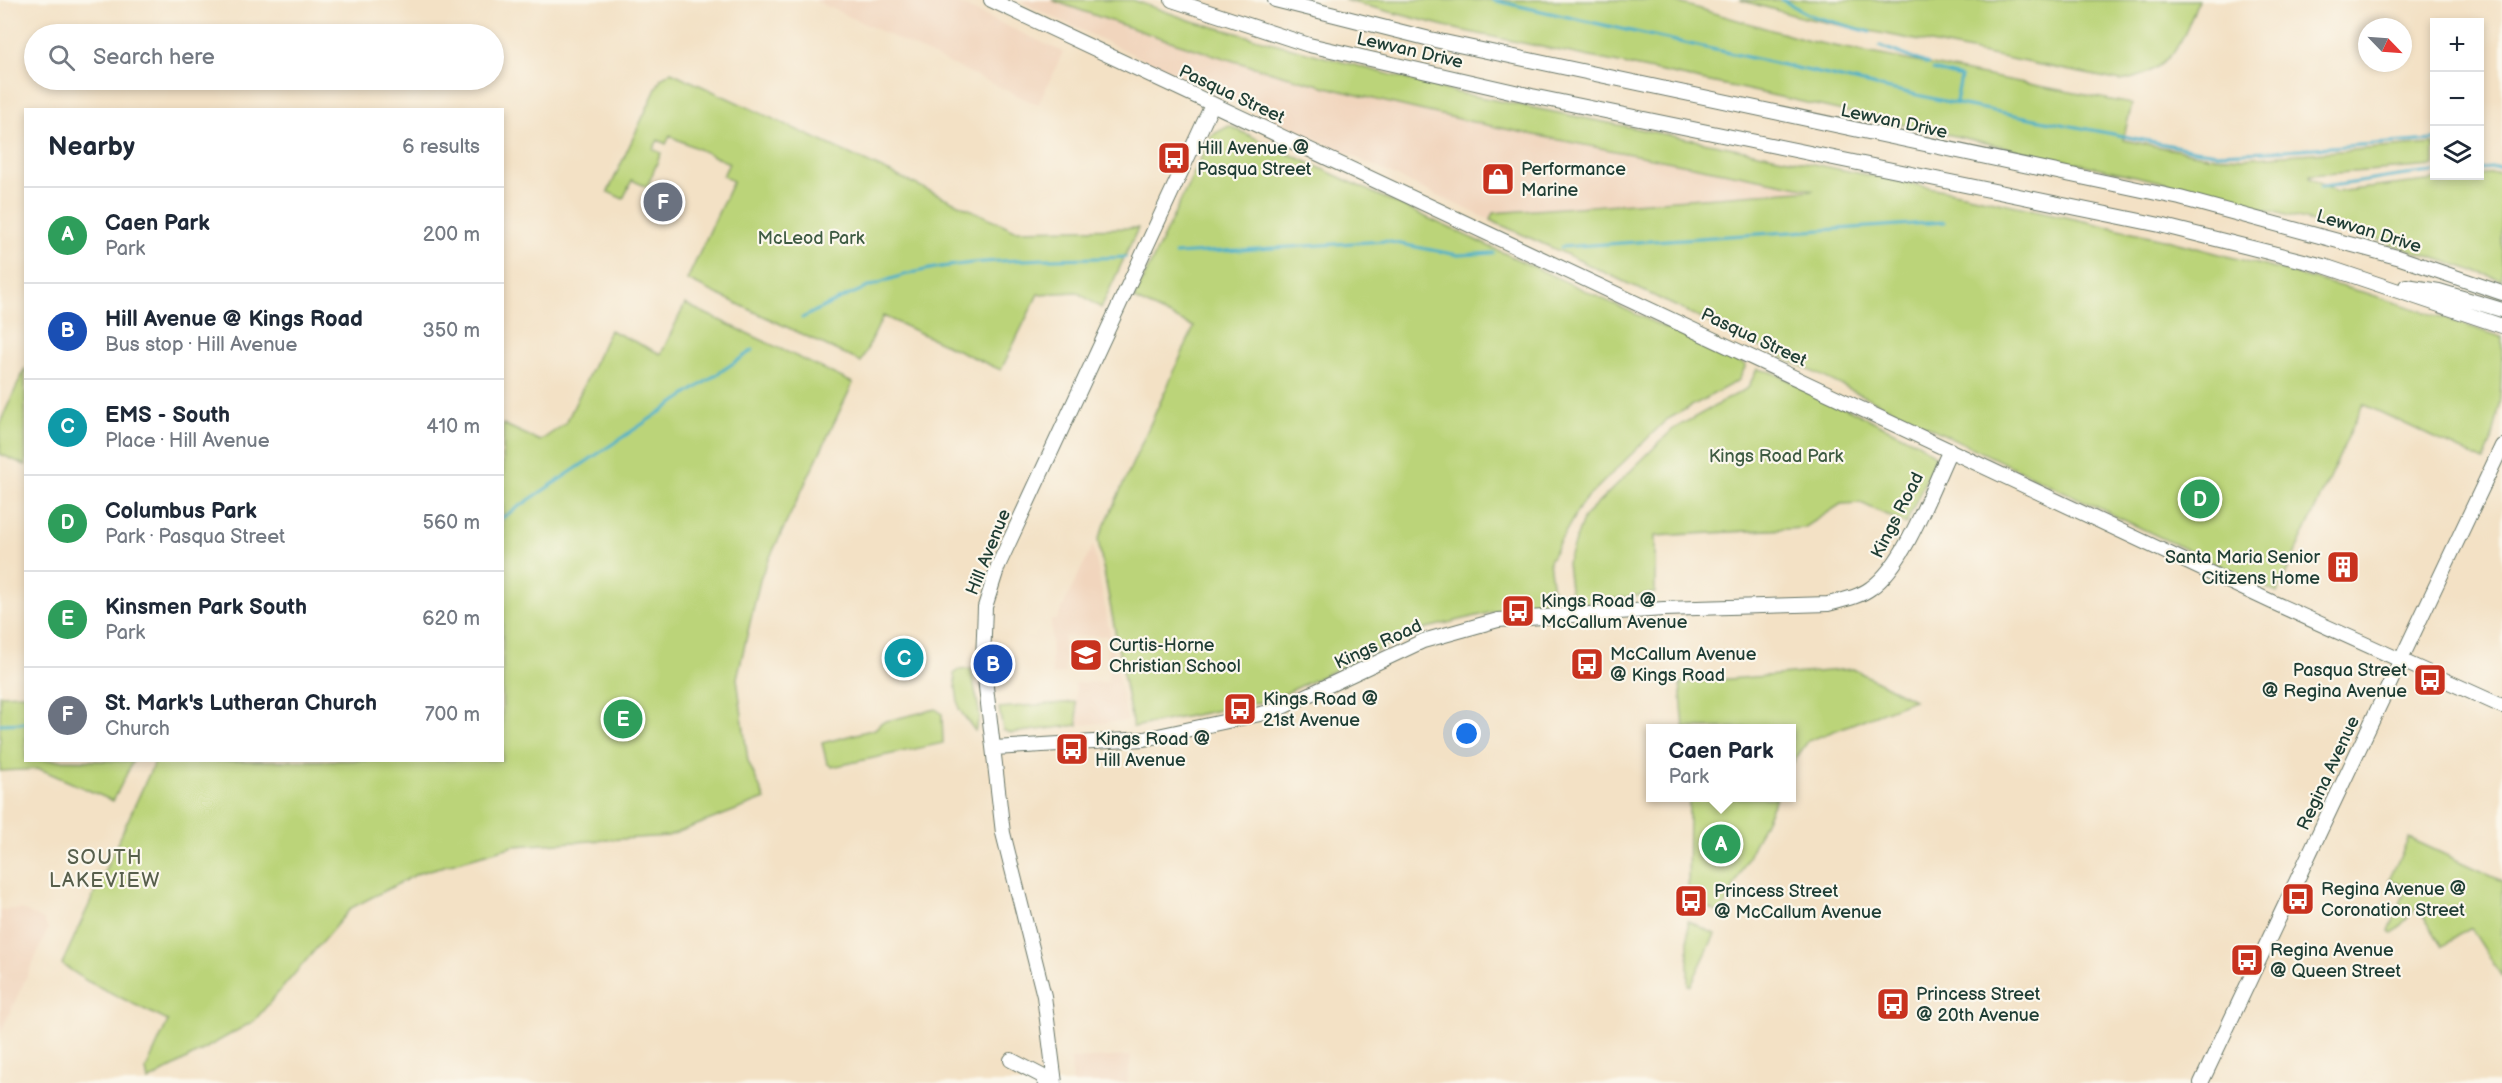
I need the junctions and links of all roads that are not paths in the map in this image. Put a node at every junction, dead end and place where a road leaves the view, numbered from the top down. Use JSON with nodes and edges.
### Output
{"nodes":[{"id":1,"x":991,"y":0,"type":"edge"},
{"id":2,"x":1172,"y":0,"type":"edge"},
{"id":3,"x":1275,"y":0,"type":"edge"},
{"id":4,"x":1212,"y":105,"type":"junction"},
{"id":5,"x":2380,"y":284,"type":"junction"},
{"id":6,"x":2502,"y":293,"type":"edge"},
{"id":7,"x":2502,"y":310,"type":"edge"},
{"id":8,"x":2502,"y":326,"type":"edge"},
{"id":9,"x":2502,"y":446,"type":"edge"},
{"id":10,"x":1950,"y":450,"type":"junction"},
{"id":11,"x":2401,"y":661,"type":"junction"},
{"id":12,"x":2502,"y":706,"type":"edge"},
{"id":13,"x":994,"y":748,"type":"junction"},
{"id":14,"x":1011,"y":1060,"type":"dead end"},
{"id":15,"x":1046,"y":1083,"type":"edge"},
{"id":16,"x":1055,"y":1083,"type":"edge"},
{"id":17,"x":2201,"y":1083,"type":"edge"}],
"edges":[{"from":1,"to":4,"type":"street","name":"Pasqua Street"},
{"from":2,"to":5,"type":"street","name":"Lewvan Drive"},
{"from":3,"to":6,"type":"street","name":"Lewvan Drive"},
{"from":4,"to":10,"type":"street","name":"Pasqua Street"},
{"from":4,"to":13,"type":"street","name":"Hill Avenue"},
{"from":5,"to":7,"type":"street","name":"Lewvan Drive"},
{"from":5,"to":8,"type":"street","name":"Lewvan Drive"},
{"from":9,"to":11,"type":"street","name":"Regina Avenue"},
{"from":10,"to":11,"type":"street","name":"Pasqua Street"},
{"from":10,"to":13,"type":"street","name":"Kings Road"},
{"from":11,"to":12,"type":"street","name":"Pasqua Street"},
{"from":11,"to":17,"type":"street","name":"Regina Avenue"},
{"from":13,"to":16,"type":"street","name":"Hill Avenue"},
{"from":14,"to":15,"type":"street"}]}
